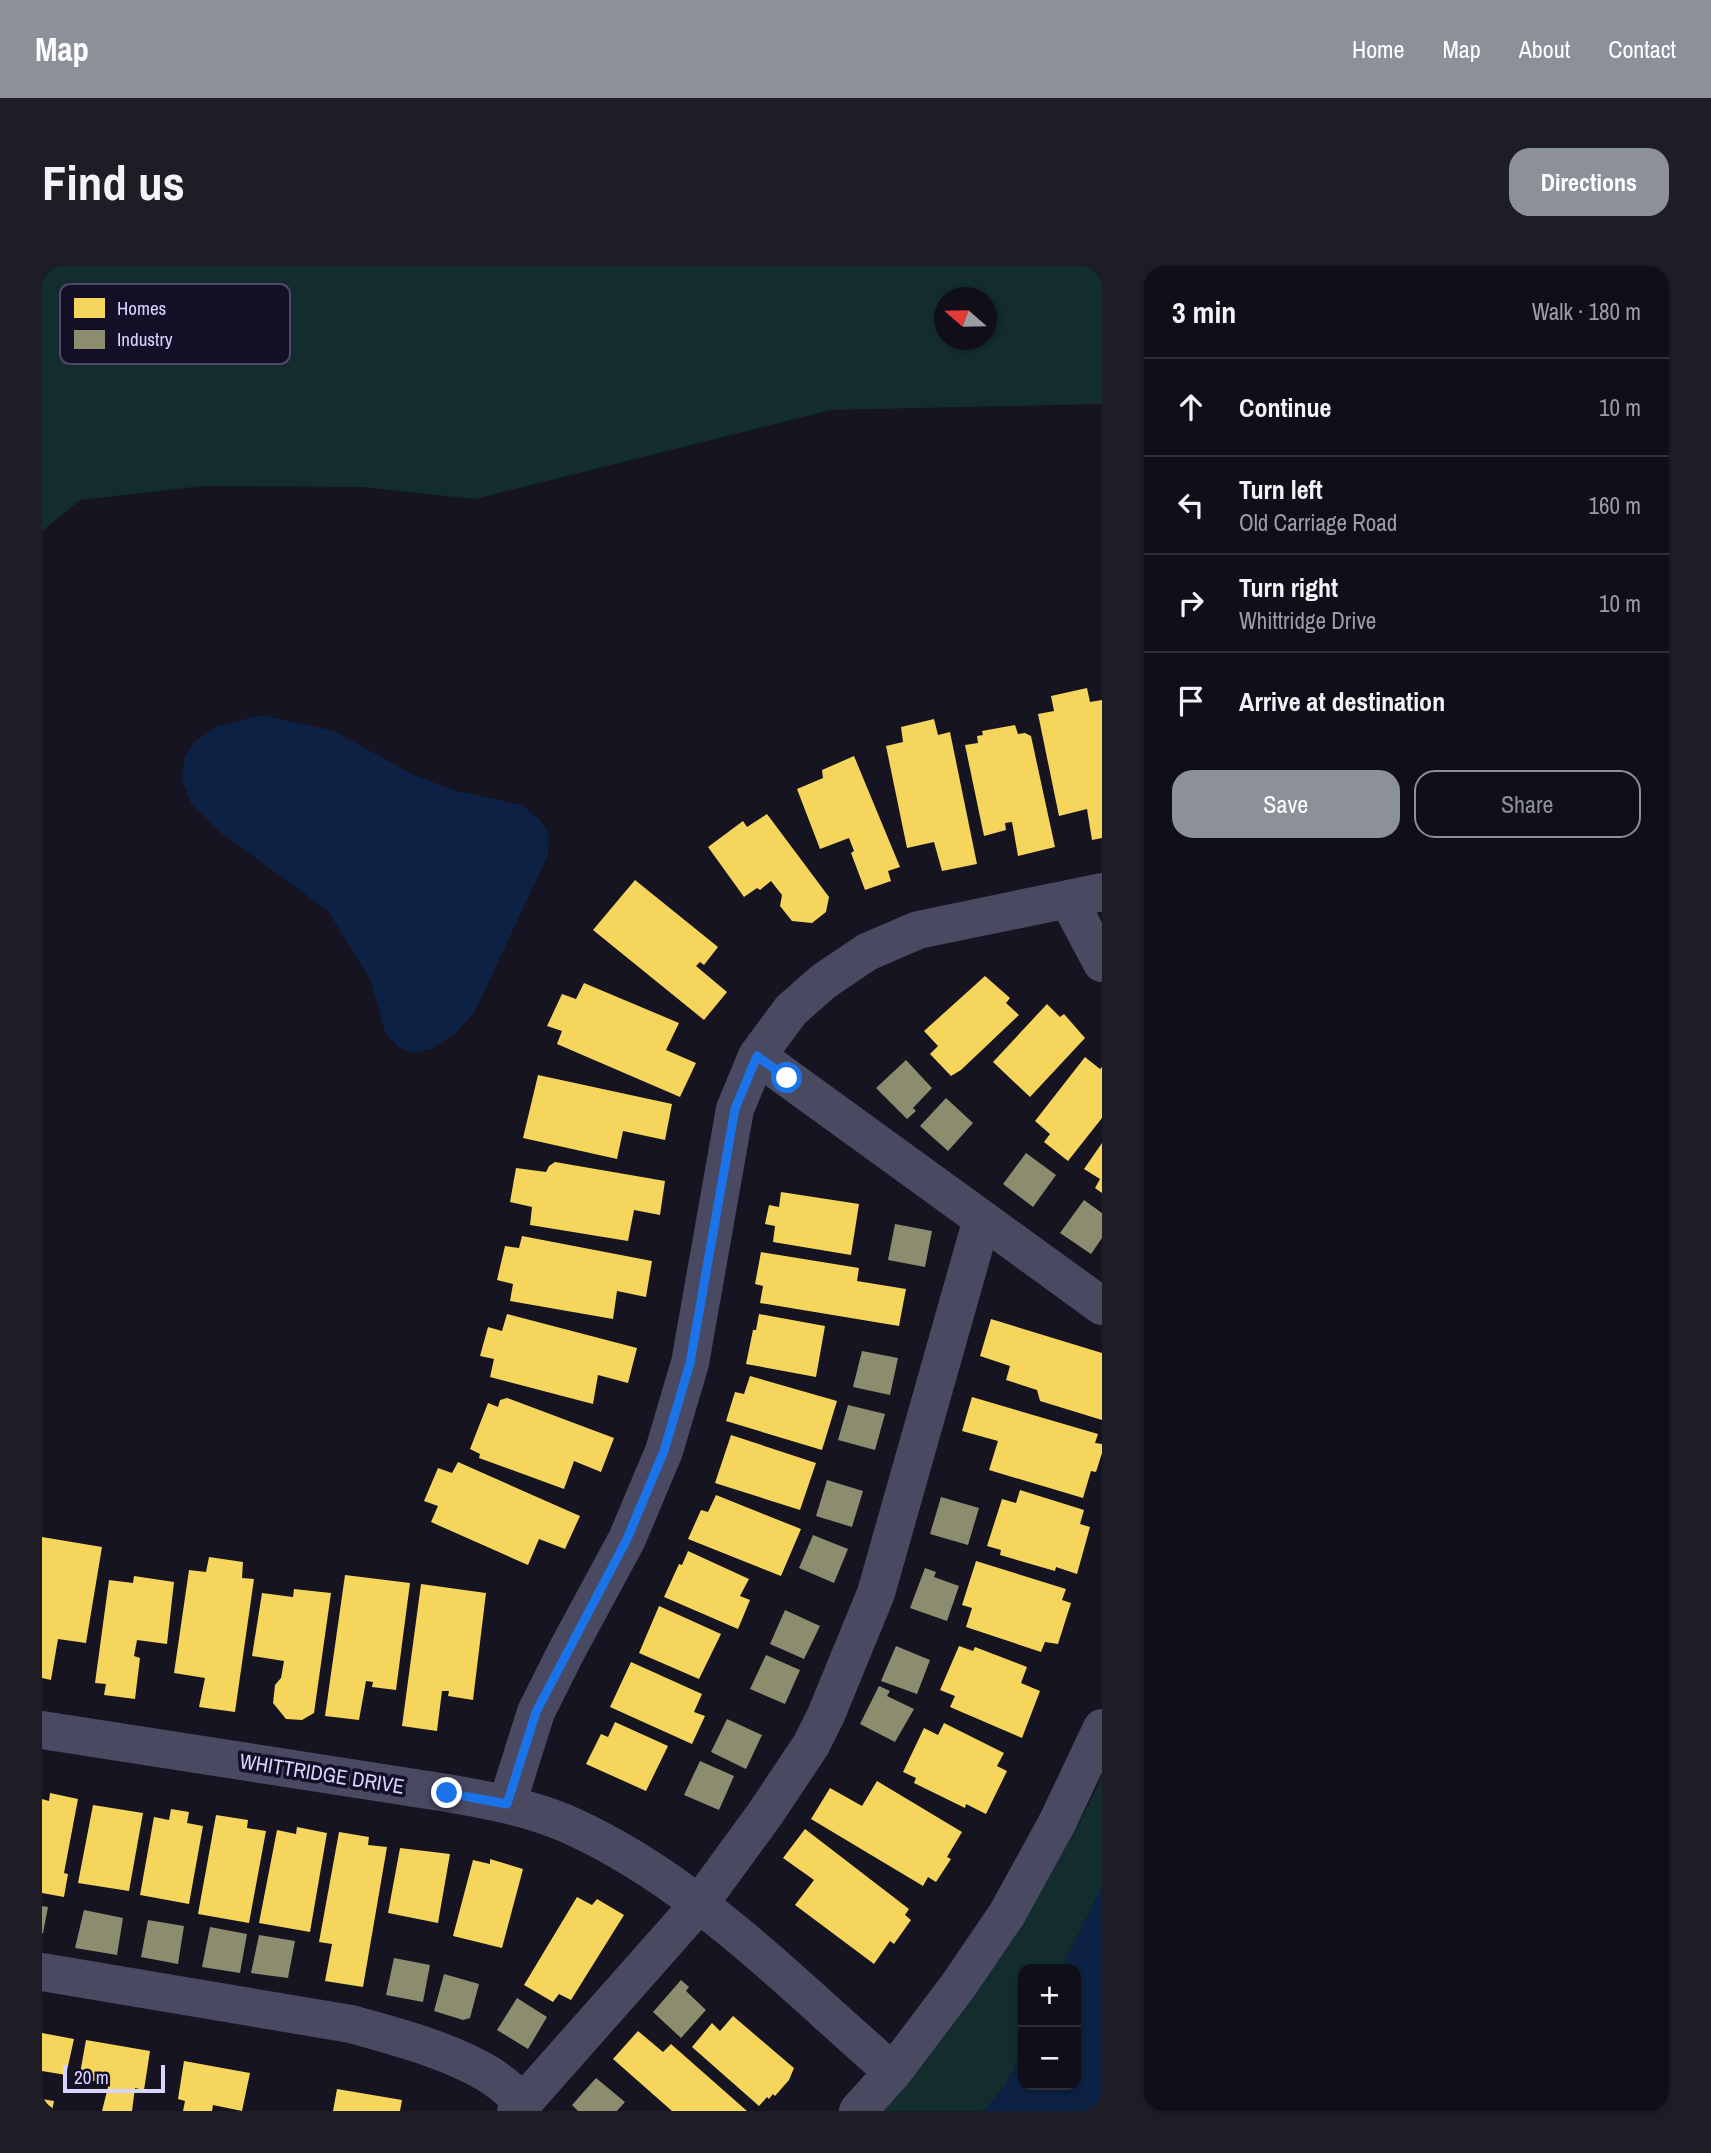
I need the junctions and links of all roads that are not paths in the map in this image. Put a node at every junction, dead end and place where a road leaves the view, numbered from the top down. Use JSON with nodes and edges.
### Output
{"nodes":[{"id":1,"x":1085,"y":896,"type":"edge"},
{"id":2,"x":1102,"y":963,"type":"edge"},
{"id":3,"x":757,"y":1056,"type":"junction"},
{"id":4,"x":982,"y":1219,"type":"junction"},
{"id":5,"x":1102,"y":1306,"type":"edge"},
{"id":6,"x":1102,"y":1728,"type":"edge"},
{"id":7,"x":42,"y":1730,"type":"edge"},
{"id":8,"x":507,"y":1804,"type":"junction"},
{"id":9,"x":700,"y":1903,"type":"junction"},
{"id":10,"x":42,"y":1972,"type":"edge"},
{"id":11,"x":893,"y":2072,"type":"junction"},
{"id":12,"x":520,"y":2106,"type":"edge"},
{"id":13,"x":858,"y":2111,"type":"edge"}],
"edges":[{"from":1,"to":2,"type":"street"},
{"from":1,"to":3,"type":"street"},
{"from":3,"to":4,"type":"street"},
{"from":3,"to":8,"type":"street"},
{"from":4,"to":5,"type":"street"},
{"from":4,"to":9,"type":"street"},
{"from":6,"to":11,"type":"street"},
{"from":7,"to":8,"type":"street","name":"WHITTRIDGE DRIVE"},
{"from":8,"to":9,"type":"street","name":"WHITTRIDGE DRIVE"},
{"from":9,"to":11,"type":"street","name":"WHITTRIDGE DRIVE"},
{"from":9,"to":12,"type":"street"},
{"from":10,"to":12,"type":"street"},
{"from":11,"to":13,"type":"street"}]}
